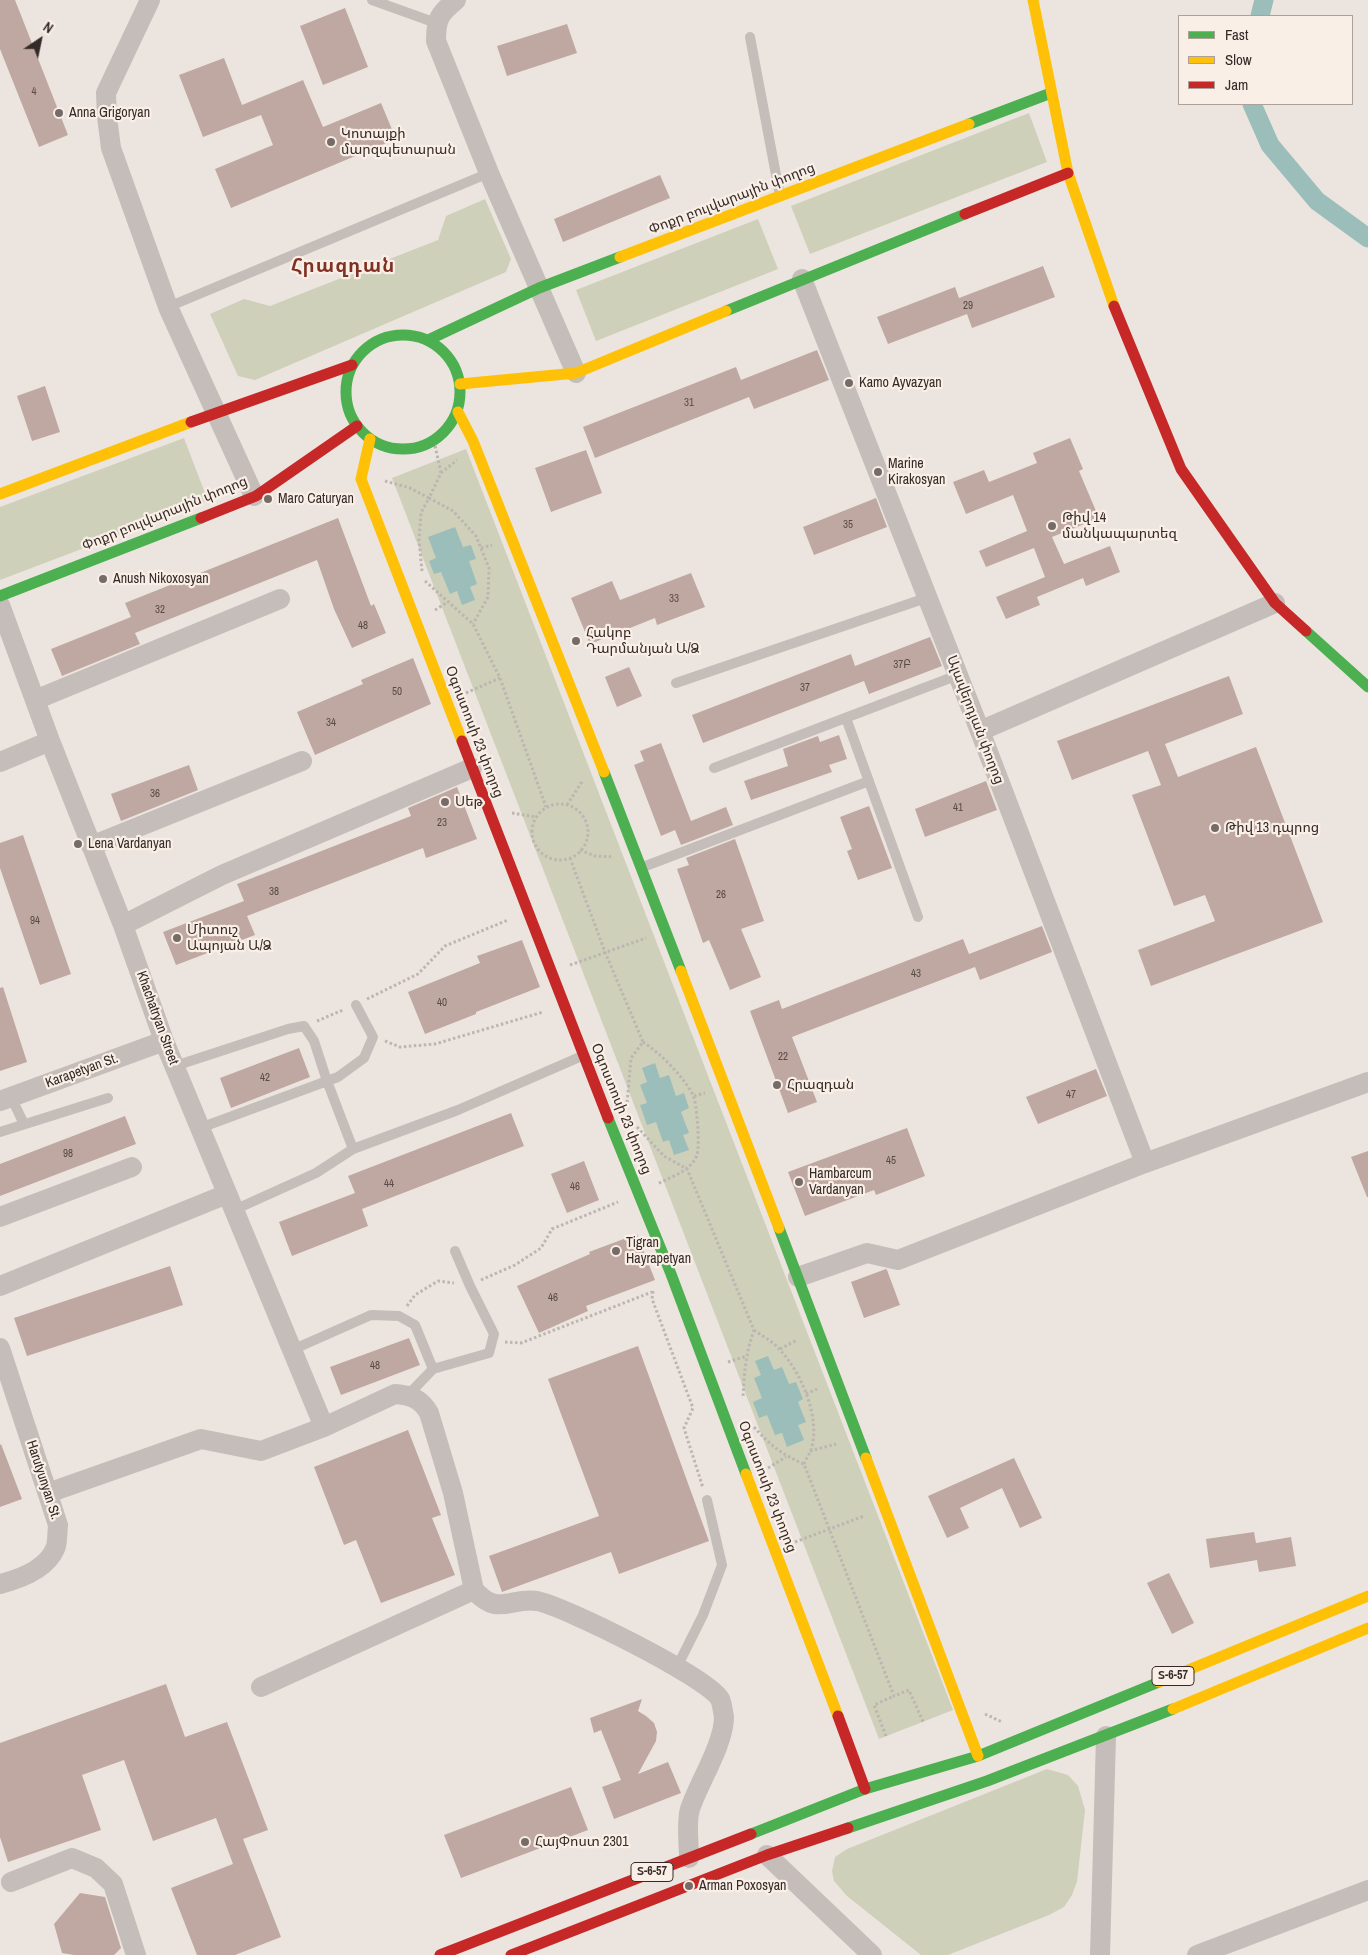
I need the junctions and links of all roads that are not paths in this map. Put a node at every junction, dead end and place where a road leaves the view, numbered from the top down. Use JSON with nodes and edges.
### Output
{"nodes":[{"id":1,"x":150,"y":0,"type":"edge"},
{"id":2,"x":372,"y":0,"type":"edge"},
{"id":3,"x":456,"y":0,"type":"edge"},
{"id":4,"x":1033,"y":0,"type":"edge"},
{"id":5,"x":436,"y":23,"type":"junction"},
{"id":6,"x":750,"y":37,"type":"dead end"},
{"id":7,"x":1051,"y":93,"type":"junction"},
{"id":8,"x":489,"y":173,"type":"junction"},
{"id":9,"x":1068,"y":173,"type":"junction"},
{"id":10,"x":780,"y":196,"type":"junction"},
{"id":11,"x":802,"y":279,"type":"junction"},
{"id":12,"x":539,"y":288,"type":"junction"},
{"id":13,"x":168,"y":307,"type":"junction"},
{"id":14,"x":428,"y":340,"type":"junction"},
{"id":15,"x":352,"y":365,"type":"junction"},
{"id":16,"x":576,"y":373,"type":"junction"},
{"id":17,"x":460,"y":384,"type":"junction"},
{"id":18,"x":458,"y":412,"type":"junction"},
{"id":19,"x":215,"y":413,"type":"junction"},
{"id":20,"x":357,"y":426,"type":"junction"},
{"id":21,"x":370,"y":439,"type":"junction"},
{"id":22,"x":0,"y":494,"type":"edge"},
{"id":23,"x":254,"y":496,"type":"junction"},
{"id":24,"x":0,"y":596,"type":"edge"},
{"id":25,"x":926,"y":598,"type":"junction"},
{"id":26,"x":280,"y":599,"type":"dead end"},
{"id":27,"x":1275,"y":603,"type":"junction"},
{"id":28,"x":0,"y":605,"type":"edge"},
{"id":29,"x":958,"y":676,"type":"junction"},
{"id":30,"x":676,"y":683,"type":"dead end"},
{"id":31,"x":1368,"y":687,"type":"edge"},
{"id":32,"x":35,"y":700,"type":"junction"},
{"id":33,"x":846,"y":718,"type":"junction"},
{"id":34,"x":980,"y":731,"type":"junction"},
{"id":35,"x":50,"y":741,"type":"junction"},
{"id":36,"x":302,"y":761,"type":"dead end"},
{"id":37,"x":0,"y":762,"type":"edge"},
{"id":38,"x":472,"y":768,"type":"junction"},
{"id":39,"x":714,"y":768,"type":"dead end"},
{"id":40,"x":868,"y":781,"type":"junction"},
{"id":41,"x":92,"y":846,"type":"junction"},
{"id":42,"x":642,"y":867,"type":"junction"},
{"id":43,"x":918,"y":917,"type":"dead end"},
{"id":44,"x":122,"y":925,"type":"junction"},
{"id":45,"x":356,"y":1005,"type":"road end"},
{"id":46,"x":164,"y":1041,"type":"junction"},
{"id":47,"x":583,"y":1056,"type":"junction"},
{"id":48,"x":174,"y":1066,"type":"junction"},
{"id":49,"x":327,"y":1081,"type":"junction"},
{"id":50,"x":1368,"y":1082,"type":"edge"},
{"id":51,"x":108,"y":1098,"type":"dead end"},
{"id":52,"x":6,"y":1099,"type":"edge"},
{"id":53,"x":24,"y":1124,"type":"junction"},
{"id":54,"x":200,"y":1128,"type":"junction"},
{"id":55,"x":0,"y":1132,"type":"edge"},
{"id":56,"x":353,"y":1149,"type":"junction"},
{"id":57,"x":1144,"y":1163,"type":"junction"},
{"id":58,"x":132,"y":1167,"type":"dead end"},
{"id":59,"x":231,"y":1202,"type":"junction"},
{"id":60,"x":0,"y":1217,"type":"edge"},
{"id":61,"x":455,"y":1251,"type":"dead end"},
{"id":62,"x":798,"y":1278,"type":"junction"},
{"id":63,"x":0,"y":1286,"type":"edge"},
{"id":64,"x":0,"y":1348,"type":"edge"},
{"id":65,"x":292,"y":1350,"type":"junction"},
{"id":66,"x":433,"y":1369,"type":"junction"},
{"id":67,"x":408,"y":1395,"type":"junction"},
{"id":68,"x":324,"y":1427,"type":"junction"},
{"id":69,"x":48,"y":1493,"type":"junction"},
{"id":70,"x":706,"y":1500,"type":"road end"},
{"id":71,"x":0,"y":1584,"type":"edge"},
{"id":72,"x":474,"y":1590,"type":"junction"},
{"id":73,"x":1368,"y":1596,"type":"edge"},
{"id":74,"x":1368,"y":1628,"type":"edge"},
{"id":75,"x":677,"y":1667,"type":"junction"},
{"id":76,"x":261,"y":1687,"type":"dead end"},
{"id":77,"x":1106,"y":1736,"type":"junction"},
{"id":78,"x":982,"y":1768,"type":"junction"},
{"id":79,"x":867,"y":1793,"type":"junction"},
{"id":80,"x":767,"y":1855,"type":"junction"},
{"id":81,"x":689,"y":1858,"type":"junction"},
{"id":82,"x":11,"y":1882,"type":"dead end"},
{"id":83,"x":1368,"y":1890,"type":"edge"},
{"id":84,"x":136,"y":1955,"type":"edge"},
{"id":85,"x":440,"y":1955,"type":"edge"},
{"id":86,"x":511,"y":1955,"type":"edge"},
{"id":87,"x":872,"y":1955,"type":"edge"},
{"id":88,"x":1100,"y":1955,"type":"edge"},
{"id":89,"x":1197,"y":1955,"type":"edge"}],
"edges":[{"from":1,"to":13,"type":"street"},
{"from":2,"to":5,"type":"lane"},
{"from":3,"to":5,"type":"street"},
{"from":4,"to":7,"type":"street"},
{"from":5,"to":8,"type":"street"},
{"from":6,"to":10,"type":"lane"},
{"from":7,"to":9,"type":"street"},
{"from":7,"to":10,"type":"street","name":"Փոքր բուլվարային փողոց"},
{"from":8,"to":12,"type":"street"},
{"from":8,"to":13,"type":"lane"},
{"from":9,"to":11,"type":"street"},
{"from":9,"to":27,"type":"street"},
{"from":10,"to":12,"type":"street","name":"Փոքր բուլվարային փողոց"},
{"from":11,"to":16,"type":"street"},
{"from":11,"to":25,"type":"street","name":"Ալավերդյան փողոց"},
{"from":12,"to":14,"type":"street","name":"Փոքր բուլվարային փողոց"},
{"from":12,"to":16,"type":"street"},
{"from":13,"to":19,"type":"street"},
{"from":14,"to":15,"type":"street"},
{"from":14,"to":17,"type":"street"},
{"from":15,"to":19,"type":"street"},
{"from":15,"to":20,"type":"street"},
{"from":16,"to":17,"type":"street"},
{"from":17,"to":18,"type":"street"},
{"from":18,"to":21,"type":"street"},
{"from":18,"to":42,"type":"street"},
{"from":19,"to":22,"type":"street"},
{"from":19,"to":23,"type":"street"},
{"from":20,"to":21,"type":"street"},
{"from":20,"to":23,"type":"street","name":"Փոքր բուլվարային փողոց"},
{"from":21,"to":38,"type":"street","name":"Օգոստոսի 23 փողոց"},
{"from":23,"to":24,"type":"street","name":"Փոքր բուլվարային փողոց"},
{"from":25,"to":29,"type":"street","name":"Ալավերդյան փողոց"},
{"from":25,"to":30,"type":"lane"},
{"from":26,"to":32,"type":"street"},
{"from":27,"to":31,"type":"street"},
{"from":27,"to":34,"type":"street"},
{"from":28,"to":32,"type":"street","name":"Khachatryan Street"},
{"from":29,"to":33,"type":"lane"},
{"from":29,"to":34,"type":"street","name":"Ալավերդյան փողոց"},
{"from":32,"to":35,"type":"street","name":"Khachatryan Street"},
{"from":33,"to":39,"type":"lane"},
{"from":33,"to":40,"type":"lane"},
{"from":34,"to":57,"type":"street","name":"Ալավերդյան փողոց"},
{"from":35,"to":37,"type":"street"},
{"from":35,"to":41,"type":"street","name":"Khachatryan Street"},
{"from":36,"to":41,"type":"street"},
{"from":38,"to":44,"type":"street"},
{"from":38,"to":47,"type":"street","name":"Օգոստոսի 23 փողոց"},
{"from":40,"to":42,"type":"lane"},
{"from":40,"to":43,"type":"lane"},
{"from":41,"to":44,"type":"street","name":"Khachatryan Street"},
{"from":42,"to":62,"type":"street"},
{"from":44,"to":46,"type":"street","name":"Khachatryan Street"},
{"from":45,"to":49,"type":"lane"},
{"from":46,"to":48,"type":"street","name":"Khachatryan Street"},
{"from":46,"to":52,"type":"street","name":"Karapetyan St."},
{"from":47,"to":56,"type":"lane"},
{"from":47,"to":79,"type":"street","name":"Օգոստոսի 23 փողոց"},
{"from":48,"to":49,"type":"lane"},
{"from":48,"to":54,"type":"street","name":"Khachatryan Street"},
{"from":49,"to":54,"type":"lane"},
{"from":49,"to":56,"type":"lane"},
{"from":50,"to":57,"type":"street"},
{"from":51,"to":53,"type":"lane"},
{"from":52,"to":53,"type":"lane"},
{"from":53,"to":55,"type":"lane"},
{"from":54,"to":59,"type":"street","name":"Khachatryan Street"},
{"from":56,"to":59,"type":"lane"},
{"from":57,"to":62,"type":"street"},
{"from":58,"to":60,"type":"street"},
{"from":59,"to":63,"type":"street"},
{"from":59,"to":65,"type":"street","name":"Khachatryan Street"},
{"from":61,"to":66,"type":"lane"},
{"from":62,"to":78,"type":"street"},
{"from":64,"to":69,"type":"street","name":"Harutyunyan St."},
{"from":65,"to":66,"type":"lane"},
{"from":65,"to":68,"type":"street","name":"Khachatryan Street"},
{"from":66,"to":67,"type":"lane"},
{"from":67,"to":68,"type":"street"},
{"from":67,"to":72,"type":"street"},
{"from":68,"to":69,"type":"street"},
{"from":69,"to":71,"type":"street","name":"Harutyunyan St."},
{"from":70,"to":75,"type":"lane"},
{"from":72,"to":75,"type":"street"},
{"from":72,"to":76,"type":"street"},
{"from":73,"to":78,"type":"street","number":"Տ-6-57"},
{"from":74,"to":77,"type":"street","number":"Տ-6-57"},
{"from":75,"to":81,"type":"street"},
{"from":77,"to":78,"type":"street","number":"Տ-6-57"},
{"from":77,"to":88,"type":"street"},
{"from":78,"to":79,"type":"street","number":"Տ-6-57"},
{"from":78,"to":80,"type":"street","number":"Տ-6-57"},
{"from":79,"to":81,"type":"street","number":"Տ-6-57"},
{"from":80,"to":86,"type":"street","number":"Տ-6-57"},
{"from":80,"to":87,"type":"street"},
{"from":81,"to":85,"type":"street","number":"Տ-6-57"},
{"from":82,"to":84,"type":"street"},
{"from":83,"to":89,"type":"street"}]}
